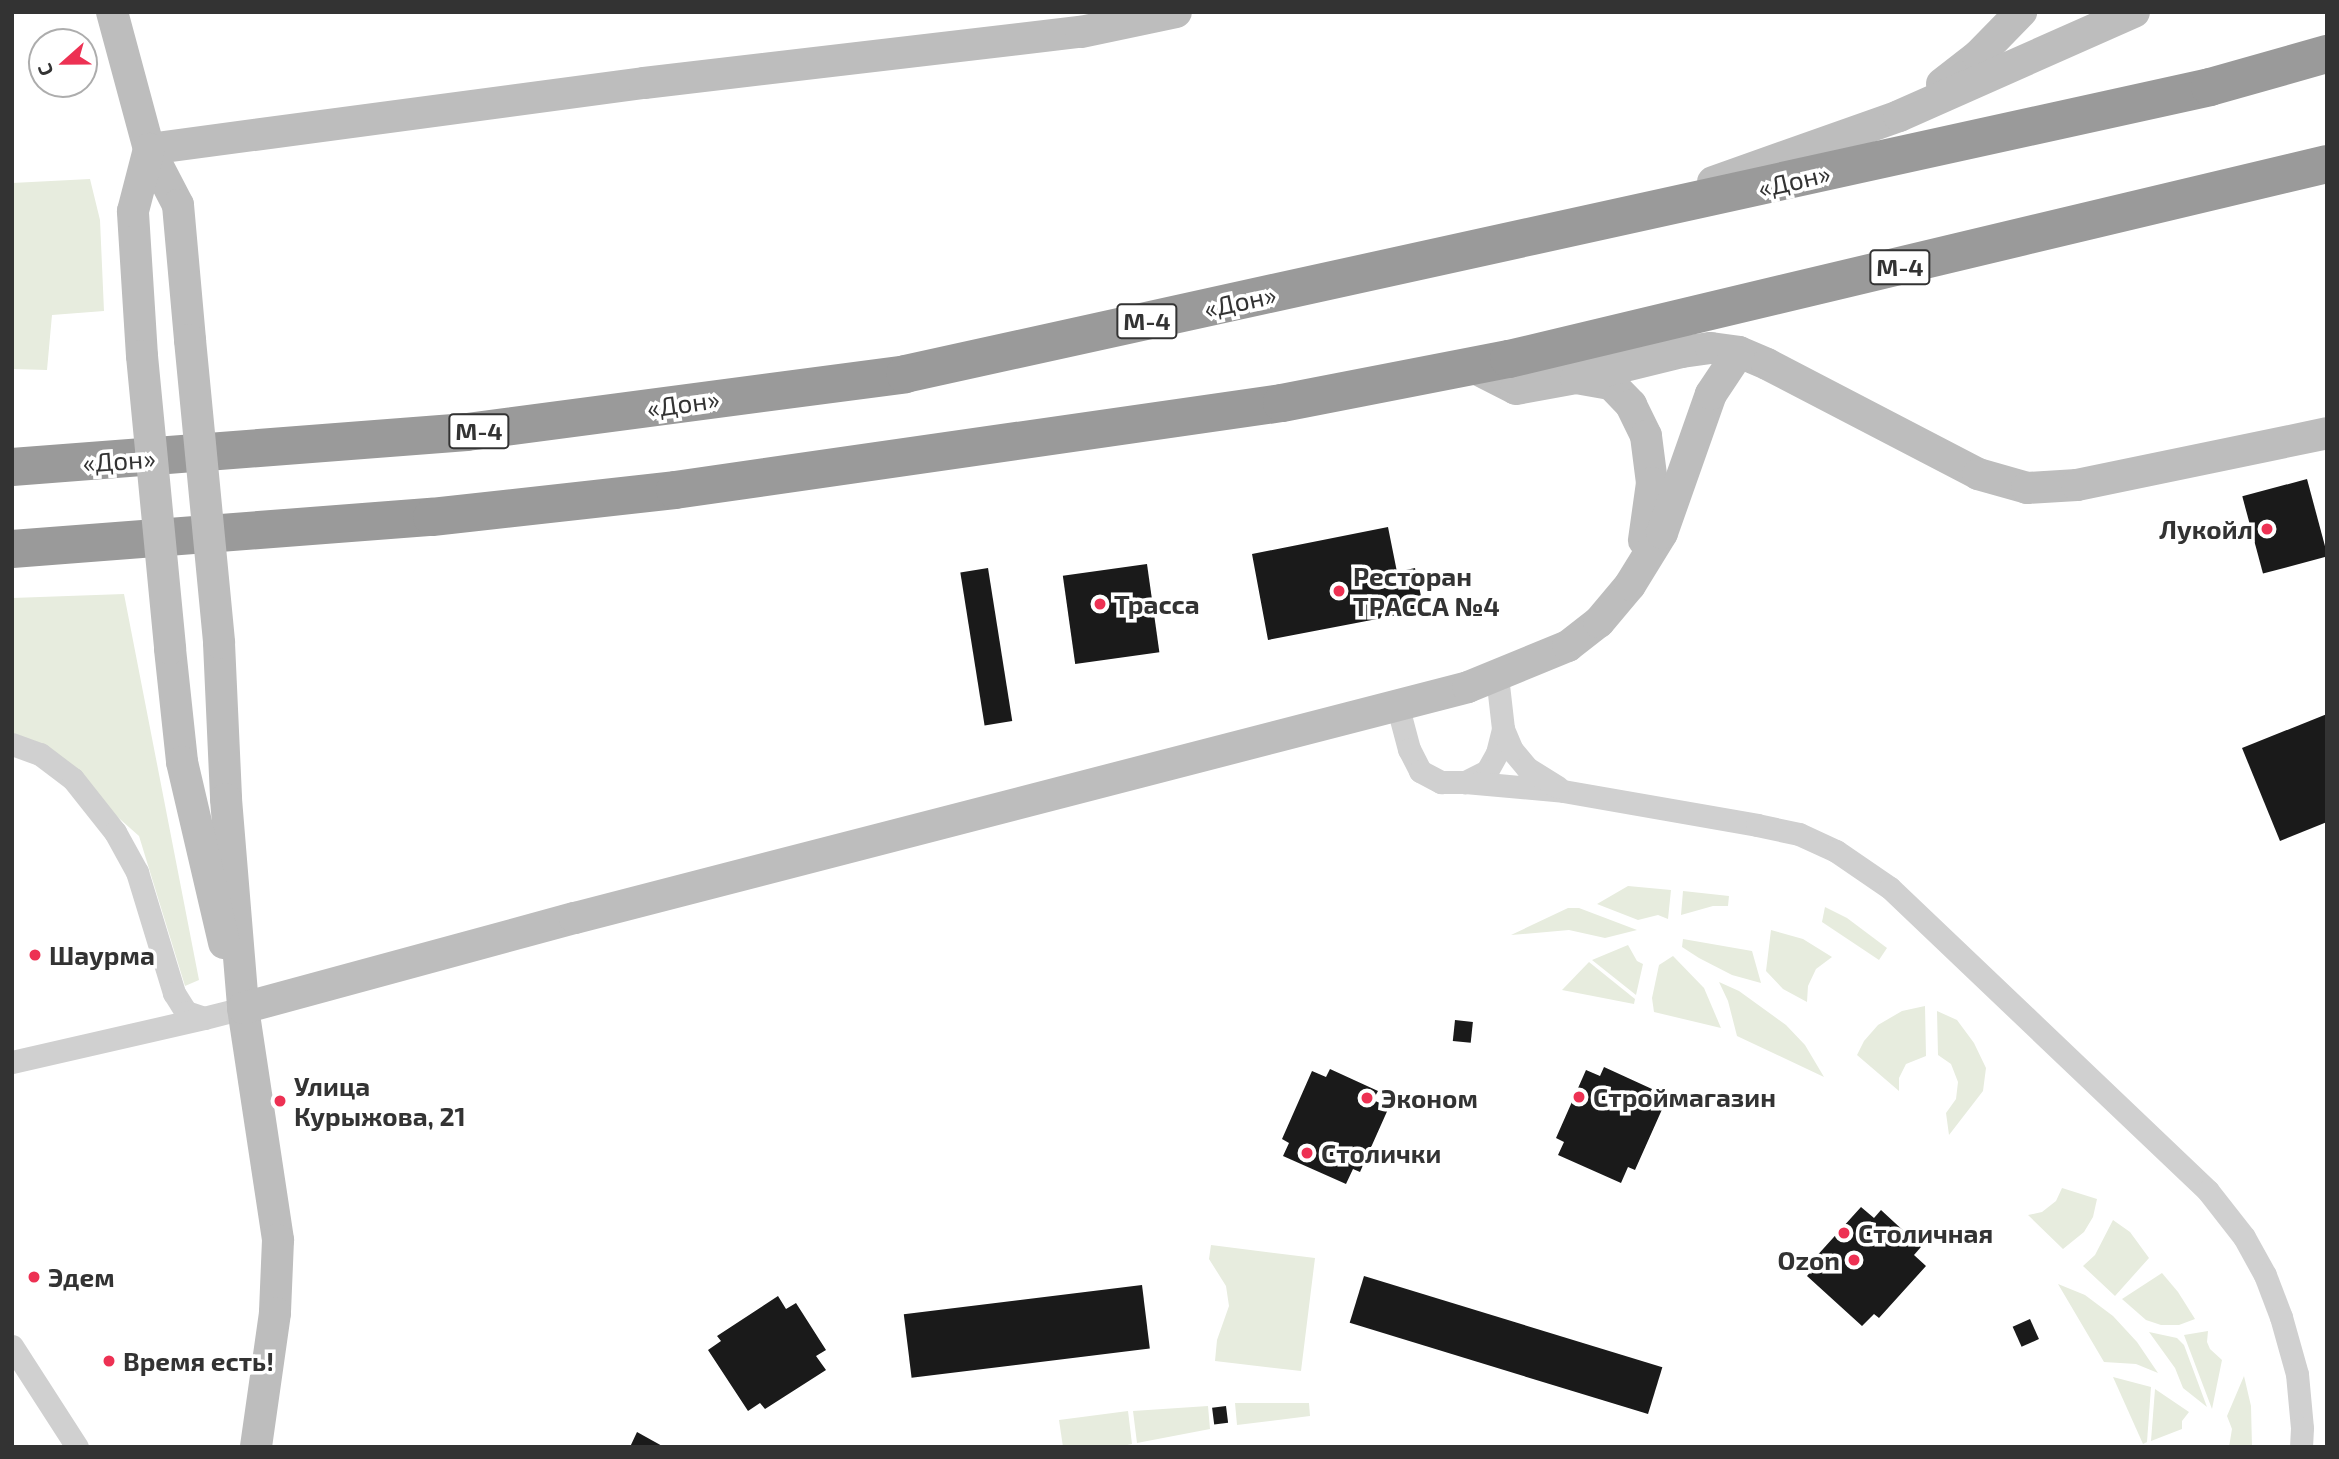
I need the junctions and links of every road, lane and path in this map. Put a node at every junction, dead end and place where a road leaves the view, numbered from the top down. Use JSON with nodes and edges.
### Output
{"nodes":[{"id":1,"x":112,"y":12,"type":"edge"},
{"id":2,"x":1176,"y":12,"type":"edge"},
{"id":3,"x":2021,"y":12,"type":"edge"},
{"id":4,"x":2134,"y":12,"type":"edge"},
{"id":5,"x":2327,"y":54,"type":"edge"},
{"id":6,"x":1899,"y":116,"type":"junction"},
{"id":7,"x":149,"y":149,"type":"junction"},
{"id":8,"x":2327,"y":164,"type":"edge"},
{"id":9,"x":1594,"y":224,"type":"junction"},
{"id":10,"x":1739,"y":352,"type":"junction"},
{"id":11,"x":1473,"y":367,"type":"junction"},
{"id":12,"x":1576,"y":378,"type":"junction"},
{"id":13,"x":2327,"y":433,"type":"edge"},
{"id":14,"x":12,"y":467,"type":"edge"},
{"id":15,"x":12,"y":549,"type":"edge"},
{"id":16,"x":1630,"y":585,"type":"junction"},
{"id":17,"x":1497,"y":676,"type":"junction"},
{"id":18,"x":1397,"y":704,"type":"junction"},
{"id":19,"x":1503,"y":729,"type":"junction"},
{"id":20,"x":12,"y":744,"type":"edge"},
{"id":21,"x":1465,"y":782,"type":"junction"},
{"id":22,"x":1563,"y":791,"type":"junction"},
{"id":23,"x":243,"y":1008,"type":"junction"},
{"id":24,"x":204,"y":1018,"type":"junction"},
{"id":25,"x":12,"y":1062,"type":"edge"},
{"id":26,"x":12,"y":1346,"type":"edge"},
{"id":27,"x":77,"y":1447,"type":"edge"},
{"id":28,"x":256,"y":1447,"type":"edge"},
{"id":29,"x":2301,"y":1447,"type":"edge"}],
"edges":[{"from":1,"to":7,"type":"street"},
{"from":2,"to":7,"type":"street"},
{"from":3,"to":6,"type":"street"},
{"from":4,"to":6,"type":"street"},
{"from":5,"to":9,"type":"highway","name":"«Дон»","number":"М-4"},
{"from":6,"to":9,"type":"street"},
{"from":7,"to":23,"type":"street","bridge":true},
{"from":7,"to":23,"type":"street","bridge":true},
{"from":8,"to":11,"type":"highway","number":"М-4"},
{"from":9,"to":14,"type":"highway","name":"«Дон»","number":"М-4"},
{"from":10,"to":12,"type":"street"},
{"from":10,"to":13,"type":"street"},
{"from":10,"to":16,"type":"street"},
{"from":11,"to":12,"type":"street"},
{"from":11,"to":15,"type":"highway","number":"М-4"},
{"from":12,"to":16,"type":"street"},
{"from":16,"to":17,"type":"street"},
{"from":17,"to":18,"type":"street"},
{"from":17,"to":19,"type":"street"},
{"from":18,"to":21,"type":"street"},
{"from":18,"to":23,"type":"street"},
{"from":19,"to":21,"type":"street"},
{"from":19,"to":22,"type":"street"},
{"from":20,"to":24,"type":"street"},
{"from":21,"to":22,"type":"street"},
{"from":22,"to":29,"type":"street"},
{"from":23,"to":24,"type":"street"},
{"from":23,"to":28,"type":"street"},
{"from":24,"to":25,"type":"street"},
{"from":26,"to":27,"type":"street"}]}
